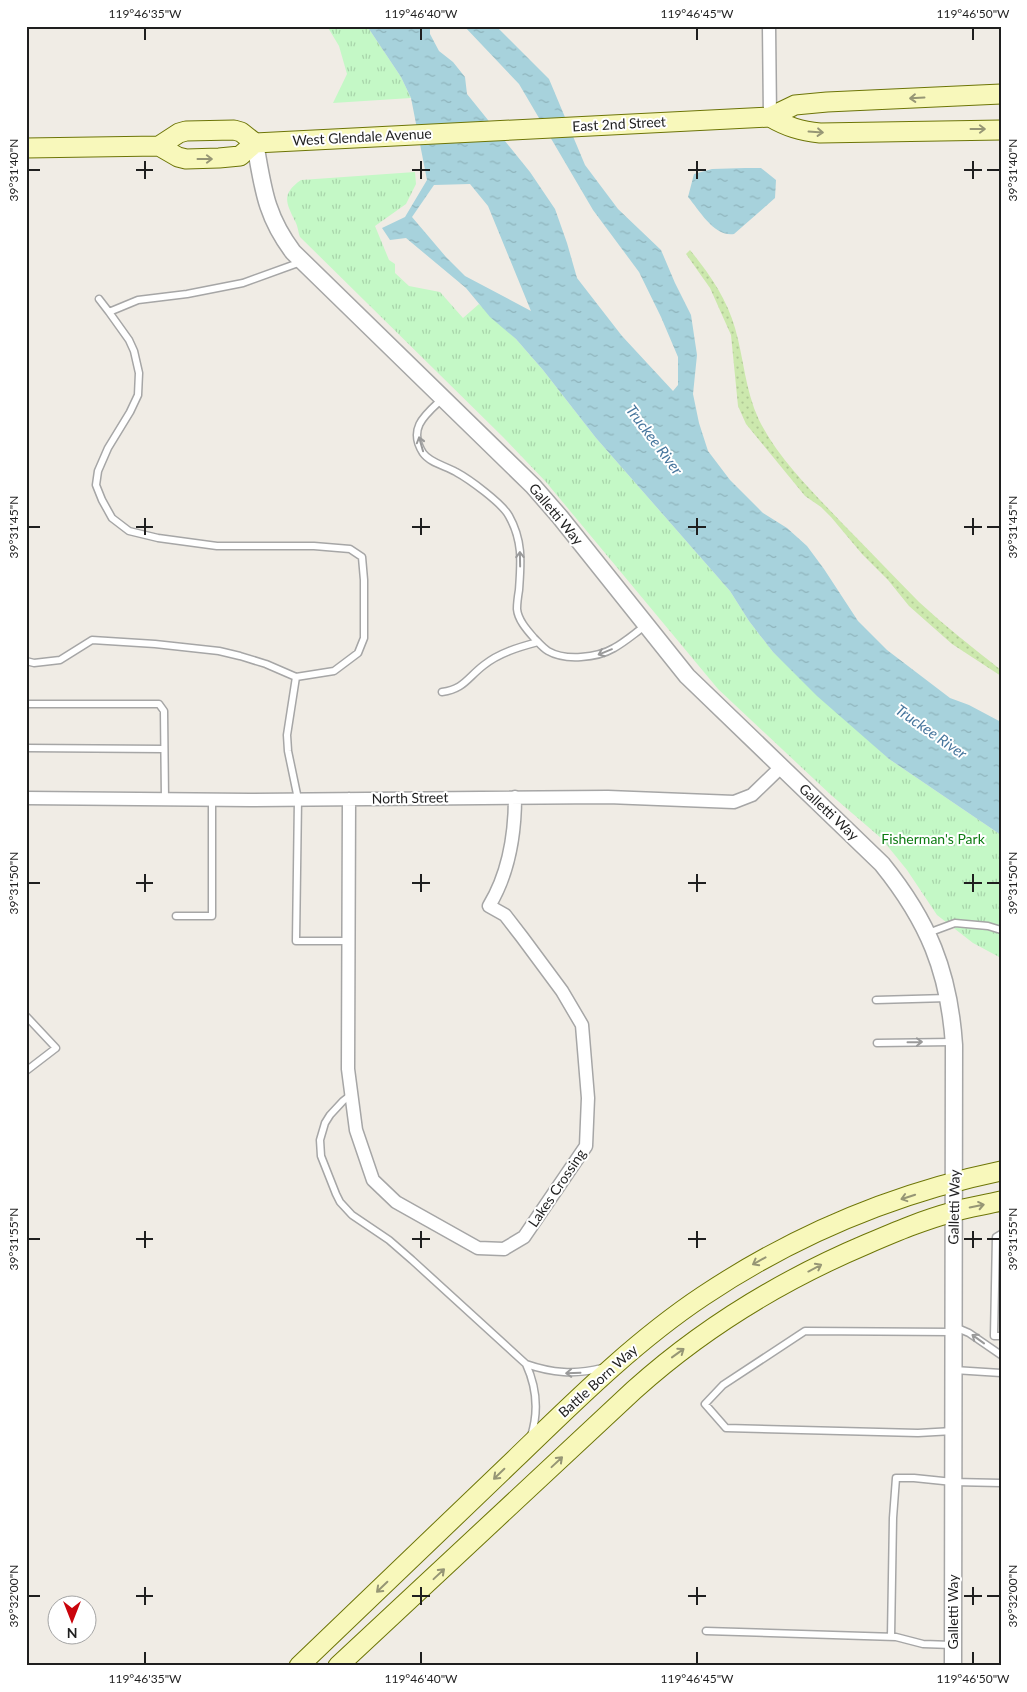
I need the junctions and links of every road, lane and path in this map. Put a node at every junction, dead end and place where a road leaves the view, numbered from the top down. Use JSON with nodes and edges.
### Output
{"nodes":[{"id":1,"x":770,"y":26,"type":"edge"},
{"id":2,"x":1001,"y":94,"type":"edge"},
{"id":3,"x":770,"y":117,"type":"junction"},
{"id":4,"x":1001,"y":130,"type":"edge"},
{"id":5,"x":468,"y":132,"type":"joint"},
{"id":6,"x":255,"y":143,"type":"junction"},
{"id":7,"x":159,"y":146,"type":"junction"},
{"id":8,"x":26,"y":148,"type":"edge"},
{"id":9,"x":303,"y":262,"type":"junction"},
{"id":10,"x":100,"y":299,"type":"dead end"},
{"id":11,"x":109,"y":312,"type":"junction"},
{"id":12,"x":444,"y":398,"type":"junction"},
{"id":13,"x":646,"y":626,"type":"junction"},
{"id":14,"x":538,"y":642,"type":"junction"},
{"id":15,"x":26,"y":662,"type":"edge"},
{"id":16,"x":296,"y":677,"type":"junction"},
{"id":17,"x":442,"y":692,"type":"dead end"},
{"id":18,"x":26,"y":704,"type":"edge"},
{"id":19,"x":26,"y":748,"type":"edge"},
{"id":20,"x":164,"y":749,"type":"junction"},
{"id":21,"x":781,"y":767,"type":"junction"},
{"id":22,"x":515,"y":797,"type":"junction"},
{"id":23,"x":26,"y":798,"type":"edge"},
{"id":24,"x":165,"y":799,"type":"junction"},
{"id":25,"x":298,"y":799,"type":"junction"},
{"id":26,"x":350,"y":799,"type":"junction"},
{"id":27,"x":212,"y":800,"type":"junction"},
{"id":28,"x":176,"y":916,"type":"dead end"},
{"id":29,"x":1001,"y":930,"type":"edge"},
{"id":30,"x":928,"y":933,"type":"junction"},
{"id":31,"x":348,"y":941,"type":"junction"},
{"id":32,"x":949,"y":998,"type":"junction"},
{"id":33,"x":876,"y":1000,"type":"dead end"},
{"id":34,"x":26,"y":1016,"type":"edge"},
{"id":35,"x":954,"y":1042,"type":"junction"},
{"id":36,"x":877,"y":1043,"type":"dead end"},
{"id":37,"x":26,"y":1071,"type":"edge"},
{"id":38,"x":352,"y":1094,"type":"junction"},
{"id":39,"x":1001,"y":1171,"type":"edge"},
{"id":40,"x":955,"y":1183,"type":"junction"},
{"id":41,"x":1001,"y":1201,"type":"edge"},
{"id":42,"x":954,"y":1211,"type":"junction"},
{"id":43,"x":998,"y":1236,"type":"edge"},
{"id":44,"x":953,"y":1329,"type":"junction"},
{"id":45,"x":997,"y":1336,"type":"edge"},
{"id":46,"x":1001,"y":1355,"type":"edge"},
{"id":47,"x":619,"y":1362,"type":"junction"},
{"id":48,"x":526,"y":1364,"type":"junction"},
{"id":49,"x":953,"y":1370,"type":"junction"},
{"id":50,"x":1001,"y":1373,"type":"edge"},
{"id":51,"x":953,"y":1431,"type":"junction"},
{"id":52,"x":525,"y":1450,"type":"junction"},
{"id":53,"x":953,"y":1482,"type":"junction"},
{"id":54,"x":1001,"y":1483,"type":"edge"},
{"id":55,"x":706,"y":1631,"type":"dead end"},
{"id":56,"x":891,"y":1637,"type":"junction"},
{"id":57,"x":953,"y":1645,"type":"junction"},
{"id":58,"x":299,"y":1666,"type":"edge"},
{"id":59,"x":338,"y":1666,"type":"edge"},
{"id":60,"x":953,"y":1666,"type":"edge"}],
"edges":[{"from":1,"to":3,"type":"street"},
{"from":2,"to":3,"type":"main road","name":"East 2nd Street","one_way":true},
{"from":3,"to":4,"type":"main road","one_way":true},
{"from":3,"to":5,"type":"main road","name":"East 2nd Street"},
{"from":5,"to":6,"type":"main road","name":"West Glendale Avenue"},
{"from":6,"to":7,"type":"main road"},
{"from":7,"to":6,"type":"main road","one_way":true},
{"from":6,"to":9,"type":"street","name":"Galletti Way"},
{"from":7,"to":8,"type":"main road"},
{"from":9,"to":11,"type":"lane"},
{"from":9,"to":12,"type":"street","name":"Galletti Way"},
{"from":10,"to":11,"type":"lane"},
{"from":11,"to":16,"type":"lane"},
{"from":12,"to":13,"type":"street","name":"Galletti Way"},
{"from":14,"to":12,"type":"lane","one_way":true},
{"from":13,"to":14,"type":"lane","one_way":true},
{"from":13,"to":21,"type":"street","name":"Galletti Way"},
{"from":14,"to":17,"type":"lane"},
{"from":15,"to":16,"type":"lane"},
{"from":16,"to":25,"type":"lane"},
{"from":18,"to":20,"type":"lane"},
{"from":19,"to":20,"type":"lane"},
{"from":20,"to":24,"type":"lane"},
{"from":21,"to":22,"type":"street","name":"North Street"},
{"from":21,"to":30,"type":"street","name":"Galletti Way"},
{"from":22,"to":26,"type":"street","name":"North Street"},
{"from":22,"to":38,"type":"street","name":"Lakes Crossing"},
{"from":23,"to":24,"type":"street","name":"North Street"},
{"from":24,"to":27,"type":"street","name":"North Street"},
{"from":25,"to":26,"type":"street","name":"North Street"},
{"from":25,"to":27,"type":"street","name":"North Street"},
{"from":25,"to":31,"type":"lane"},
{"from":26,"to":31,"type":"street","name":"Lakes Crossing"},
{"from":27,"to":28,"type":"lane"},
{"from":29,"to":30,"type":"lane"},
{"from":30,"to":32,"type":"street","name":"Galletti Way"},
{"from":31,"to":38,"type":"street","name":"Lakes Crossing"},
{"from":32,"to":33,"type":"lane"},
{"from":32,"to":35,"type":"street","name":"Galletti Way"},
{"from":34,"to":37,"type":"lane"},
{"from":36,"to":35,"type":"lane","one_way":true},
{"from":35,"to":40,"type":"street","name":"Galletti Way"},
{"from":38,"to":48,"type":"lane"},
{"from":39,"to":40,"type":"main road","name":"Battle Born Way"},
{"from":40,"to":42,"type":"street","name":"Galletti Way"},
{"from":40,"to":47,"type":"main road","name":"Battle Born Way","one_way":true},
{"from":42,"to":41,"type":"main road","one_way":true},
{"from":42,"to":44,"type":"street","name":"Galletti Way"},
{"from":59,"to":42,"type":"main road","one_way":true},
{"from":43,"to":45,"type":"lane"},
{"from":46,"to":44,"type":"lane","one_way":true},
{"from":44,"to":49,"type":"street","name":"Galletti Way"},
{"from":44,"to":51,"type":"lane"},
{"from":47,"to":48,"type":"lane","one_way":true},
{"from":47,"to":52,"type":"main road","name":"Battle Born Way"},
{"from":48,"to":52,"type":"lane"},
{"from":49,"to":50,"type":"lane"},
{"from":49,"to":51,"type":"street","name":"Galletti Way"},
{"from":51,"to":53,"type":"street","name":"Galletti Way"},
{"from":52,"to":58,"type":"main road","name":"Battle Born Way","one_way":true},
{"from":53,"to":54,"type":"lane"},
{"from":53,"to":56,"type":"lane"},
{"from":53,"to":57,"type":"street","name":"Galletti Way"},
{"from":55,"to":56,"type":"lane"},
{"from":56,"to":57,"type":"lane"},
{"from":57,"to":60,"type":"street","name":"Galletti Way"}]}
